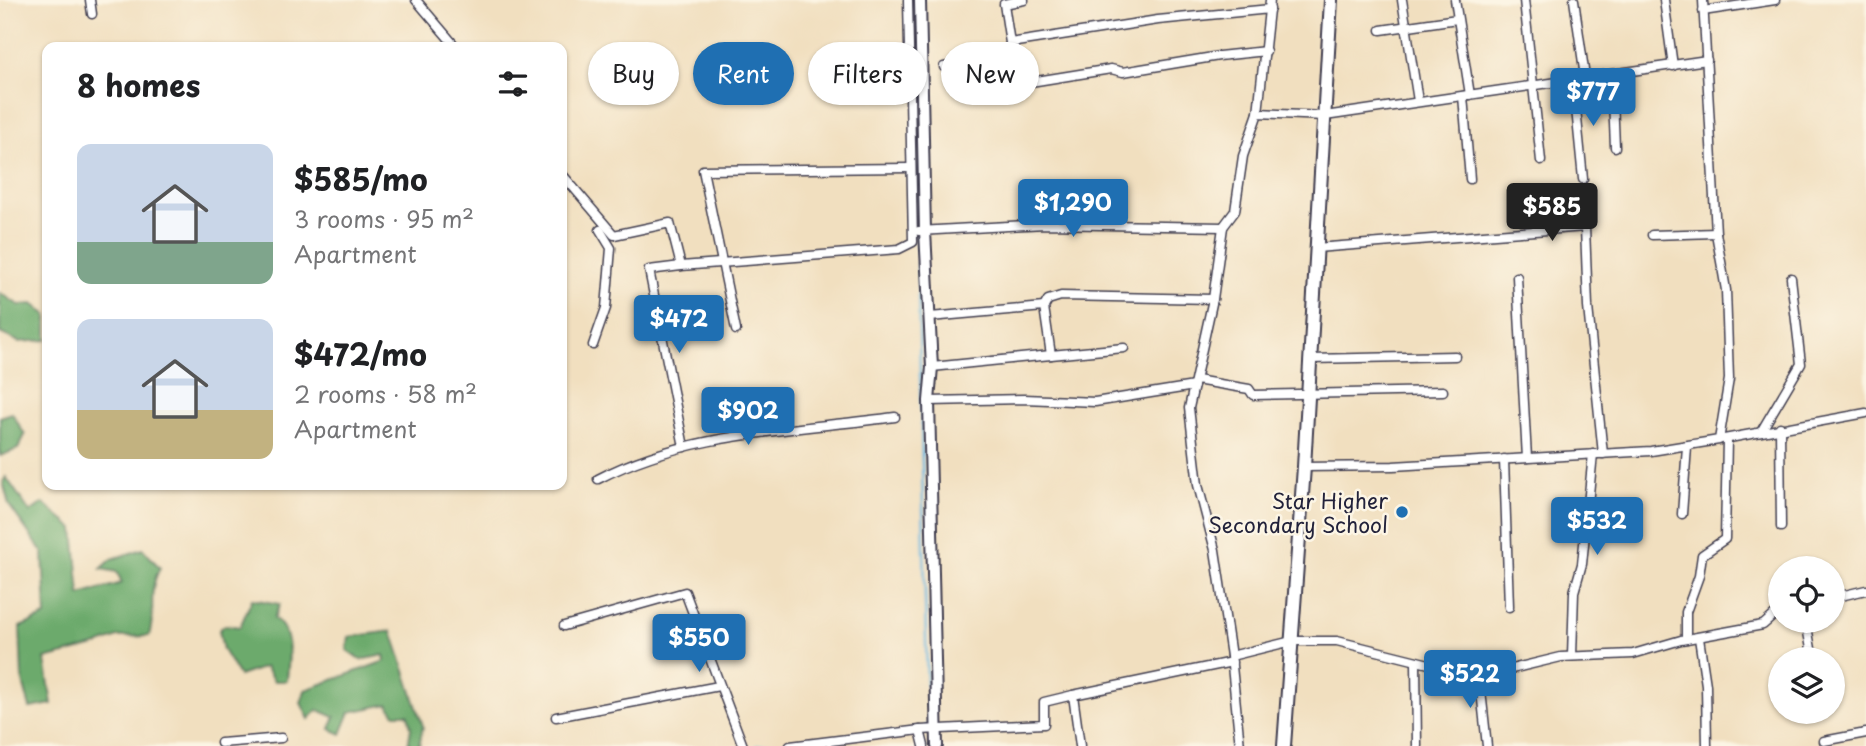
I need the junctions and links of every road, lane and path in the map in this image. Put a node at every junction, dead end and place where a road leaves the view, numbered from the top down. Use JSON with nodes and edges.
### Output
{"nodes":[{"id":1,"x":90,"y":0,"type":"edge"},
{"id":2,"x":416,"y":0,"type":"edge"},
{"id":3,"x":908,"y":0,"type":"edge"},
{"id":4,"x":920,"y":0,"type":"edge"},
{"id":5,"x":1024,"y":0,"type":"edge"},
{"id":6,"x":1331,"y":0,"type":"edge"},
{"id":7,"x":1402,"y":0,"type":"edge"},
{"id":8,"x":1455,"y":0,"type":"edge"},
{"id":9,"x":1524,"y":0,"type":"edge"},
{"id":10,"x":1574,"y":0,"type":"edge"},
{"id":11,"x":1664,"y":0,"type":"edge"},
{"id":12,"x":1703,"y":0,"type":"edge"},
{"id":13,"x":1775,"y":0,"type":"edge"},
{"id":14,"x":1270,"y":4,"type":"edge"},
{"id":15,"x":1703,"y":11,"type":"junction"},
{"id":16,"x":92,"y":14,"type":"dead end"},
{"id":17,"x":1457,"y":19,"type":"junction"},
{"id":18,"x":1406,"y":26,"type":"junction"},
{"id":19,"x":1381,"y":30,"type":"dead end"},
{"id":20,"x":452,"y":42,"type":"edge"},
{"id":21,"x":1266,"y":51,"type":"junction"},
{"id":22,"x":1707,"y":60,"type":"junction"},
{"id":23,"x":1673,"y":66,"type":"junction"},
{"id":24,"x":1612,"y":74,"type":"junction"},
{"id":25,"x":1585,"y":77,"type":"junction"},
{"id":26,"x":1573,"y":79,"type":"junction"},
{"id":27,"x":1039,"y":80,"type":"edge"},
{"id":28,"x":1533,"y":85,"type":"junction"},
{"id":29,"x":1466,"y":95,"type":"junction"},
{"id":30,"x":1418,"y":101,"type":"junction"},
{"id":31,"x":1258,"y":113,"type":"junction"},
{"id":32,"x":1325,"y":116,"type":"junction"},
{"id":33,"x":1615,"y":147,"type":"dead end"},
{"id":34,"x":1541,"y":161,"type":"dead end"},
{"id":35,"x":911,"y":168,"type":"junction"},
{"id":36,"x":1470,"y":179,"type":"dead end"},
{"id":37,"x":1583,"y":179,"type":"dead end"},
{"id":38,"x":567,"y":181,"type":"edge"},
{"id":39,"x":1223,"y":227,"type":"junction"},
{"id":40,"x":600,"y":230,"type":"dead end"},
{"id":41,"x":920,"y":231,"type":"junction"},
{"id":42,"x":1716,"y":233,"type":"junction"},
{"id":43,"x":1652,"y":235,"type":"dead end"},
{"id":44,"x":1316,"y":248,"type":"junction"},
{"id":45,"x":722,"y":260,"type":"junction"},
{"id":46,"x":681,"y":266,"type":"junction"},
{"id":47,"x":1517,"y":277,"type":"dead end"},
{"id":48,"x":1791,"y":278,"type":"dead end"},
{"id":49,"x":1213,"y":299,"type":"junction"},
{"id":50,"x":1044,"y":306,"type":"junction"},
{"id":51,"x":930,"y":317,"type":"junction"},
{"id":52,"x":736,"y":330,"type":"dead end"},
{"id":53,"x":593,"y":345,"type":"dead end"},
{"id":54,"x":1124,"y":348,"type":"dead end"},
{"id":55,"x":1051,"y":355,"type":"junction"},
{"id":56,"x":1455,"y":356,"type":"dead end"},
{"id":57,"x":1310,"y":359,"type":"junction"},
{"id":58,"x":932,"y":367,"type":"junction"},
{"id":59,"x":1195,"y":383,"type":"junction"},
{"id":60,"x":1443,"y":391,"type":"dead end"},
{"id":61,"x":1307,"y":396,"type":"junction"},
{"id":62,"x":929,"y":401,"type":"junction"},
{"id":63,"x":1866,"y":413,"type":"edge"},
{"id":64,"x":895,"y":417,"type":"dead end"},
{"id":65,"x":1780,"y":427,"type":"junction"},
{"id":66,"x":1762,"y":430,"type":"junction"},
{"id":67,"x":1723,"y":439,"type":"junction"},
{"id":68,"x":684,"y":446,"type":"junction"},
{"id":69,"x":1687,"y":447,"type":"junction"},
{"id":70,"x":1593,"y":454,"type":"junction"},
{"id":71,"x":1603,"y":454,"type":"junction"},
{"id":72,"x":1527,"y":458,"type":"junction"},
{"id":73,"x":1504,"y":459,"type":"junction"},
{"id":74,"x":1304,"y":467,"type":"junction"},
{"id":75,"x":598,"y":479,"type":"dead end"},
{"id":76,"x":1682,"y":514,"type":"dead end"},
{"id":77,"x":1782,"y":527,"type":"dead end"},
{"id":78,"x":1866,"y":590,"type":"edge"},
{"id":79,"x":1845,"y":595,"type":"edge"},
{"id":80,"x":1509,"y":607,"type":"dead end"},
{"id":81,"x":1768,"y":621,"type":"edge"},
{"id":82,"x":564,"y":626,"type":"dead end"},
{"id":83,"x":1699,"y":638,"type":"junction"},
{"id":84,"x":1686,"y":639,"type":"junction"},
{"id":85,"x":1292,"y":641,"type":"junction"},
{"id":86,"x":1572,"y":656,"type":"junction"},
{"id":87,"x":1231,"y":659,"type":"junction"},
{"id":88,"x":1416,"y":661,"type":"junction"},
{"id":89,"x":1479,"y":672,"type":"junction"},
{"id":90,"x":719,"y":686,"type":"junction"},
{"id":91,"x":1073,"y":695,"type":"junction"},
{"id":92,"x":556,"y":717,"type":"dead end"},
{"id":93,"x":939,"y":729,"type":"junction"},
{"id":94,"x":920,"y":730,"type":"junction"},
{"id":95,"x":1866,"y":733,"type":"edge"},
{"id":96,"x":281,"y":738,"type":"dead end"},
{"id":97,"x":1824,"y":741,"type":"dead end"},
{"id":98,"x":221,"y":743,"type":"dead end"},
{"id":99,"x":245,"y":744,"type":"edge"},
{"id":100,"x":743,"y":746,"type":"edge"},
{"id":101,"x":790,"y":746,"type":"edge"},
{"id":102,"x":924,"y":746,"type":"edge"},
{"id":103,"x":937,"y":746,"type":"edge"},
{"id":104,"x":1080,"y":746,"type":"edge"},
{"id":105,"x":1240,"y":746,"type":"edge"},
{"id":106,"x":1284,"y":746,"type":"edge"},
{"id":107,"x":1417,"y":746,"type":"edge"},
{"id":108,"x":1487,"y":746,"type":"edge"},
{"id":109,"x":1707,"y":746,"type":"edge"}],
"edges":[{"from":1,"to":16,"type":"street"},
{"from":2,"to":20,"type":"street"},
{"from":3,"to":35,"type":"street"},
{"from":4,"to":41,"type":"street"},
{"from":5,"to":14,"type":"street"},
{"from":6,"to":32,"type":"main road"},
{"from":7,"to":18,"type":"street"},
{"from":8,"to":17,"type":"street"},
{"from":9,"to":28,"type":"street"},
{"from":10,"to":25,"type":"street"},
{"from":11,"to":23,"type":"street"},
{"from":12,"to":15,"type":"street"},
{"from":13,"to":15,"type":"street"},
{"from":14,"to":21,"type":"street"},
{"from":15,"to":22,"type":"street"},
{"from":17,"to":18,"type":"street"},
{"from":17,"to":29,"type":"street"},
{"from":18,"to":19,"type":"street"},
{"from":18,"to":30,"type":"street"},
{"from":21,"to":27,"type":"street"},
{"from":21,"to":31,"type":"street"},
{"from":22,"to":23,"type":"street"},
{"from":22,"to":42,"type":"street"},
{"from":23,"to":24,"type":"street"},
{"from":24,"to":25,"type":"street"},
{"from":24,"to":33,"type":"street"},
{"from":25,"to":26,"type":"street"},
{"from":26,"to":28,"type":"street"},
{"from":26,"to":37,"type":"street"},
{"from":28,"to":29,"type":"street"},
{"from":28,"to":34,"type":"street"},
{"from":29,"to":30,"type":"street"},
{"from":29,"to":36,"type":"street"},
{"from":30,"to":32,"type":"street"},
{"from":31,"to":32,"type":"street"},
{"from":31,"to":39,"type":"street"},
{"from":32,"to":44,"type":"main road"},
{"from":35,"to":41,"type":"street"},
{"from":35,"to":45,"type":"street"},
{"from":38,"to":46,"type":"street"},
{"from":39,"to":41,"type":"street"},
{"from":39,"to":49,"type":"street"},
{"from":40,"to":53,"type":"street"},
{"from":41,"to":45,"type":"street"},
{"from":41,"to":51,"type":"street"},
{"from":42,"to":43,"type":"street"},
{"from":42,"to":67,"type":"street"},
{"from":44,"to":57,"type":"main road"},
{"from":44,"to":71,"type":"street"},
{"from":45,"to":46,"type":"street"},
{"from":45,"to":52,"type":"street"},
{"from":46,"to":68,"type":"street"},
{"from":47,"to":72,"type":"street"},
{"from":48,"to":66,"type":"street"},
{"from":49,"to":50,"type":"street"},
{"from":49,"to":59,"type":"street"},
{"from":50,"to":51,"type":"street"},
{"from":50,"to":55,"type":"street"},
{"from":51,"to":58,"type":"street"},
{"from":54,"to":55,"type":"street"},
{"from":55,"to":58,"type":"street"},
{"from":56,"to":57,"type":"street"},
{"from":57,"to":61,"type":"main road"},
{"from":58,"to":62,"type":"street"},
{"from":59,"to":61,"type":"street"},
{"from":59,"to":62,"type":"street"},
{"from":59,"to":87,"type":"street"},
{"from":60,"to":61,"type":"street"},
{"from":61,"to":74,"type":"main road"},
{"from":62,"to":93,"type":"street"},
{"from":63,"to":65,"type":"street"},
{"from":64,"to":68,"type":"street"},
{"from":65,"to":66,"type":"street"},
{"from":65,"to":77,"type":"street"},
{"from":66,"to":67,"type":"street"},
{"from":67,"to":69,"type":"street"},
{"from":67,"to":84,"type":"street"},
{"from":68,"to":75,"type":"street"},
{"from":69,"to":71,"type":"street"},
{"from":69,"to":76,"type":"street"},
{"from":70,"to":71,"type":"street"},
{"from":70,"to":72,"type":"street"},
{"from":70,"to":86,"type":"street"},
{"from":72,"to":73,"type":"street"},
{"from":73,"to":74,"type":"street"},
{"from":73,"to":80,"type":"street"},
{"from":74,"to":85,"type":"main road"},
{"from":78,"to":79,"type":"street"},
{"from":81,"to":83,"type":"street"},
{"from":82,"to":90,"type":"street"},
{"from":83,"to":84,"type":"street"},
{"from":83,"to":109,"type":"street"},
{"from":84,"to":86,"type":"street"},
{"from":85,"to":87,"type":"street"},
{"from":85,"to":88,"type":"street"},
{"from":85,"to":106,"type":"main road"},
{"from":86,"to":89,"type":"street"},
{"from":87,"to":91,"type":"street"},
{"from":87,"to":105,"type":"street"},
{"from":88,"to":89,"type":"street"},
{"from":88,"to":107,"type":"street"},
{"from":89,"to":108,"type":"street"},
{"from":90,"to":92,"type":"street"},
{"from":90,"to":100,"type":"street"},
{"from":91,"to":93,"type":"street"},
{"from":91,"to":104,"type":"street"},
{"from":93,"to":94,"type":"street"},
{"from":93,"to":103,"type":"street"},
{"from":94,"to":101,"type":"street"},
{"from":94,"to":102,"type":"street"},
{"from":95,"to":97,"type":"street"},
{"from":96,"to":99,"type":"street"},
{"from":98,"to":99,"type":"street"}]}
